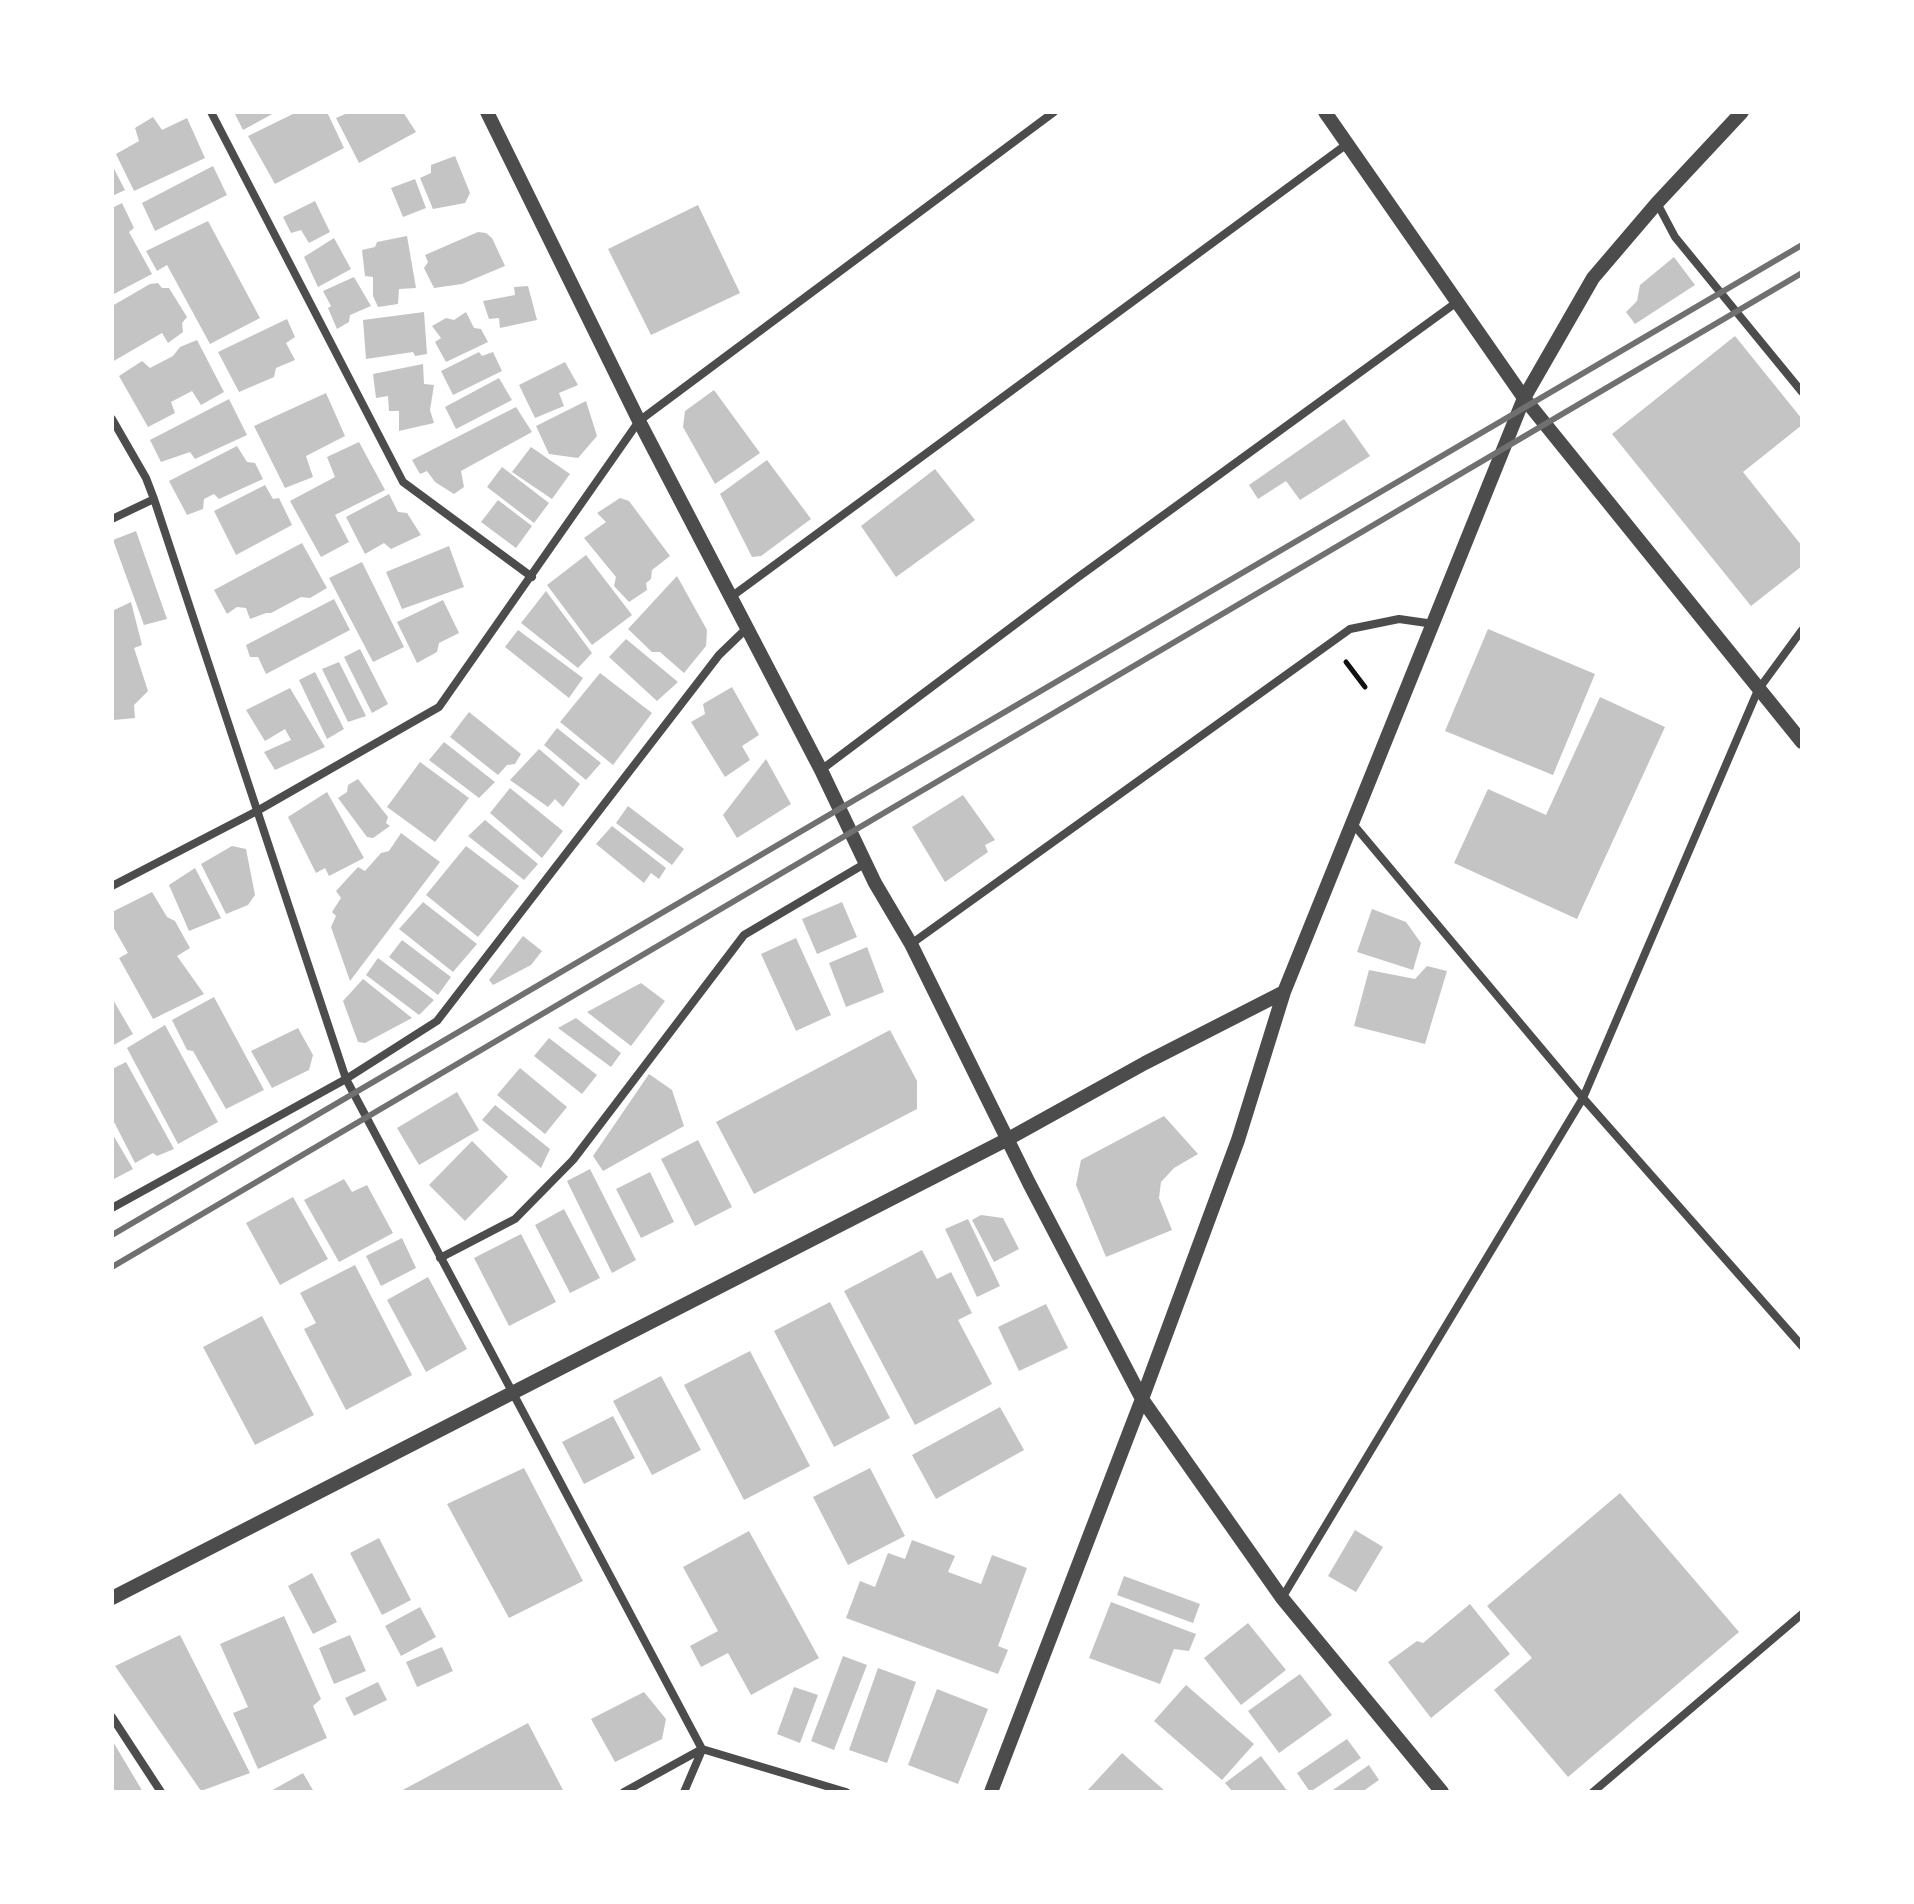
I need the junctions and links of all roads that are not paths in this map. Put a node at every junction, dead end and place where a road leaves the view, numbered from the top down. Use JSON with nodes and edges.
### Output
{"nodes":[{"id":1,"x":211,"y":112,"type":"edge"},
{"id":2,"x":487,"y":112,"type":"edge"},
{"id":3,"x":1054,"y":112,"type":"edge"},
{"id":4,"x":1325,"y":112,"type":"edge"},
{"id":5,"x":1742,"y":112,"type":"edge"},
{"id":6,"x":1347,"y":144,"type":"junction"},
{"id":7,"x":1657,"y":203,"type":"junction"},
{"id":8,"x":1457,"y":302,"type":"junction"},
{"id":9,"x":1802,"y":392,"type":"edge"},
{"id":10,"x":1524,"y":398,"type":"junction"},
{"id":11,"x":112,"y":419,"type":"edge"},
{"id":12,"x":639,"y":421,"type":"junction"},
{"id":13,"x":154,"y":499,"type":"junction"},
{"id":14,"x":112,"y":519,"type":"edge"},
{"id":15,"x":532,"y":577,"type":"junction"},
{"id":16,"x":731,"y":597,"type":"junction"},
{"id":17,"x":1435,"y":624,"type":"junction"},
{"id":18,"x":747,"y":628,"type":"junction"},
{"id":19,"x":1802,"y":630,"type":"edge"},
{"id":20,"x":1758,"y":690,"type":"junction"},
{"id":21,"x":1802,"y":742,"type":"edge"},
{"id":22,"x":821,"y":770,"type":"junction"},
{"id":23,"x":257,"y":811,"type":"junction"},
{"id":24,"x":1353,"y":824,"type":"junction"},
{"id":25,"x":866,"y":863,"type":"junction"},
{"id":26,"x":112,"y":886,"type":"edge"},
{"id":27,"x":911,"y":944,"type":"junction"},
{"id":28,"x":1284,"y":992,"type":"junction"},
{"id":29,"x":346,"y":1079,"type":"junction"},
{"id":30,"x":1583,"y":1098,"type":"junction"},
{"id":31,"x":1008,"y":1139,"type":"junction"},
{"id":32,"x":112,"y":1208,"type":"edge"},
{"id":33,"x":440,"y":1258,"type":"junction"},
{"id":34,"x":1802,"y":1346,"type":"edge"},
{"id":35,"x":513,"y":1394,"type":"junction"},
{"id":36,"x":1142,"y":1399,"type":"junction"},
{"id":37,"x":112,"y":1598,"type":"edge"},
{"id":38,"x":1282,"y":1598,"type":"junction"},
{"id":39,"x":1802,"y":1614,"type":"edge"},
{"id":40,"x":112,"y":1717,"type":"edge"},
{"id":41,"x":702,"y":1749,"type":"junction"},
{"id":42,"x":161,"y":1792,"type":"edge"},
{"id":43,"x":624,"y":1792,"type":"edge"},
{"id":44,"x":684,"y":1792,"type":"edge"},
{"id":45,"x":846,"y":1792,"type":"edge"},
{"id":46,"x":991,"y":1792,"type":"edge"},
{"id":47,"x":1442,"y":1792,"type":"edge"},
{"id":48,"x":1593,"y":1792,"type":"edge"}],
"edges":[{"from":1,"to":15,"type":"street"},
{"from":2,"to":12,"type":"street"},
{"from":3,"to":12,"type":"street"},
{"from":4,"to":6,"type":"street"},
{"from":5,"to":7,"type":"street"},
{"from":6,"to":8,"type":"street"},
{"from":6,"to":16,"type":"street"},
{"from":7,"to":9,"type":"street"},
{"from":7,"to":10,"type":"street"},
{"from":8,"to":10,"type":"street"},
{"from":8,"to":22,"type":"street"},
{"from":10,"to":17,"type":"street"},
{"from":10,"to":20,"type":"street"},
{"from":11,"to":13,"type":"street"},
{"from":12,"to":15,"type":"street"},
{"from":12,"to":16,"type":"street"},
{"from":13,"to":14,"type":"street"},
{"from":13,"to":23,"type":"street"},
{"from":15,"to":23,"type":"street"},
{"from":16,"to":18,"type":"street"},
{"from":17,"to":24,"type":"street"},
{"from":17,"to":27,"type":"street"},
{"from":18,"to":22,"type":"street"},
{"from":18,"to":29,"type":"street"},
{"from":19,"to":20,"type":"street"},
{"from":20,"to":21,"type":"street"},
{"from":20,"to":30,"type":"street"},
{"from":22,"to":25,"type":"street"},
{"from":23,"to":26,"type":"street"},
{"from":23,"to":29,"type":"street"},
{"from":24,"to":28,"type":"street"},
{"from":24,"to":30,"type":"street"},
{"from":25,"to":27,"type":"street"},
{"from":25,"to":33,"type":"street"},
{"from":27,"to":31,"type":"street"},
{"from":28,"to":31,"type":"street"},
{"from":28,"to":36,"type":"street"},
{"from":29,"to":32,"type":"street"},
{"from":29,"to":33,"type":"street"},
{"from":30,"to":34,"type":"street"},
{"from":30,"to":38,"type":"street"},
{"from":31,"to":35,"type":"street"},
{"from":31,"to":36,"type":"street"},
{"from":33,"to":35,"type":"street"},
{"from":35,"to":37,"type":"street"},
{"from":35,"to":41,"type":"street"},
{"from":36,"to":38,"type":"street"},
{"from":36,"to":46,"type":"street"},
{"from":38,"to":47,"type":"street"},
{"from":39,"to":48,"type":"street"},
{"from":40,"to":42,"type":"street"},
{"from":41,"to":43,"type":"street"},
{"from":41,"to":44,"type":"street"},
{"from":41,"to":45,"type":"street"}]}
